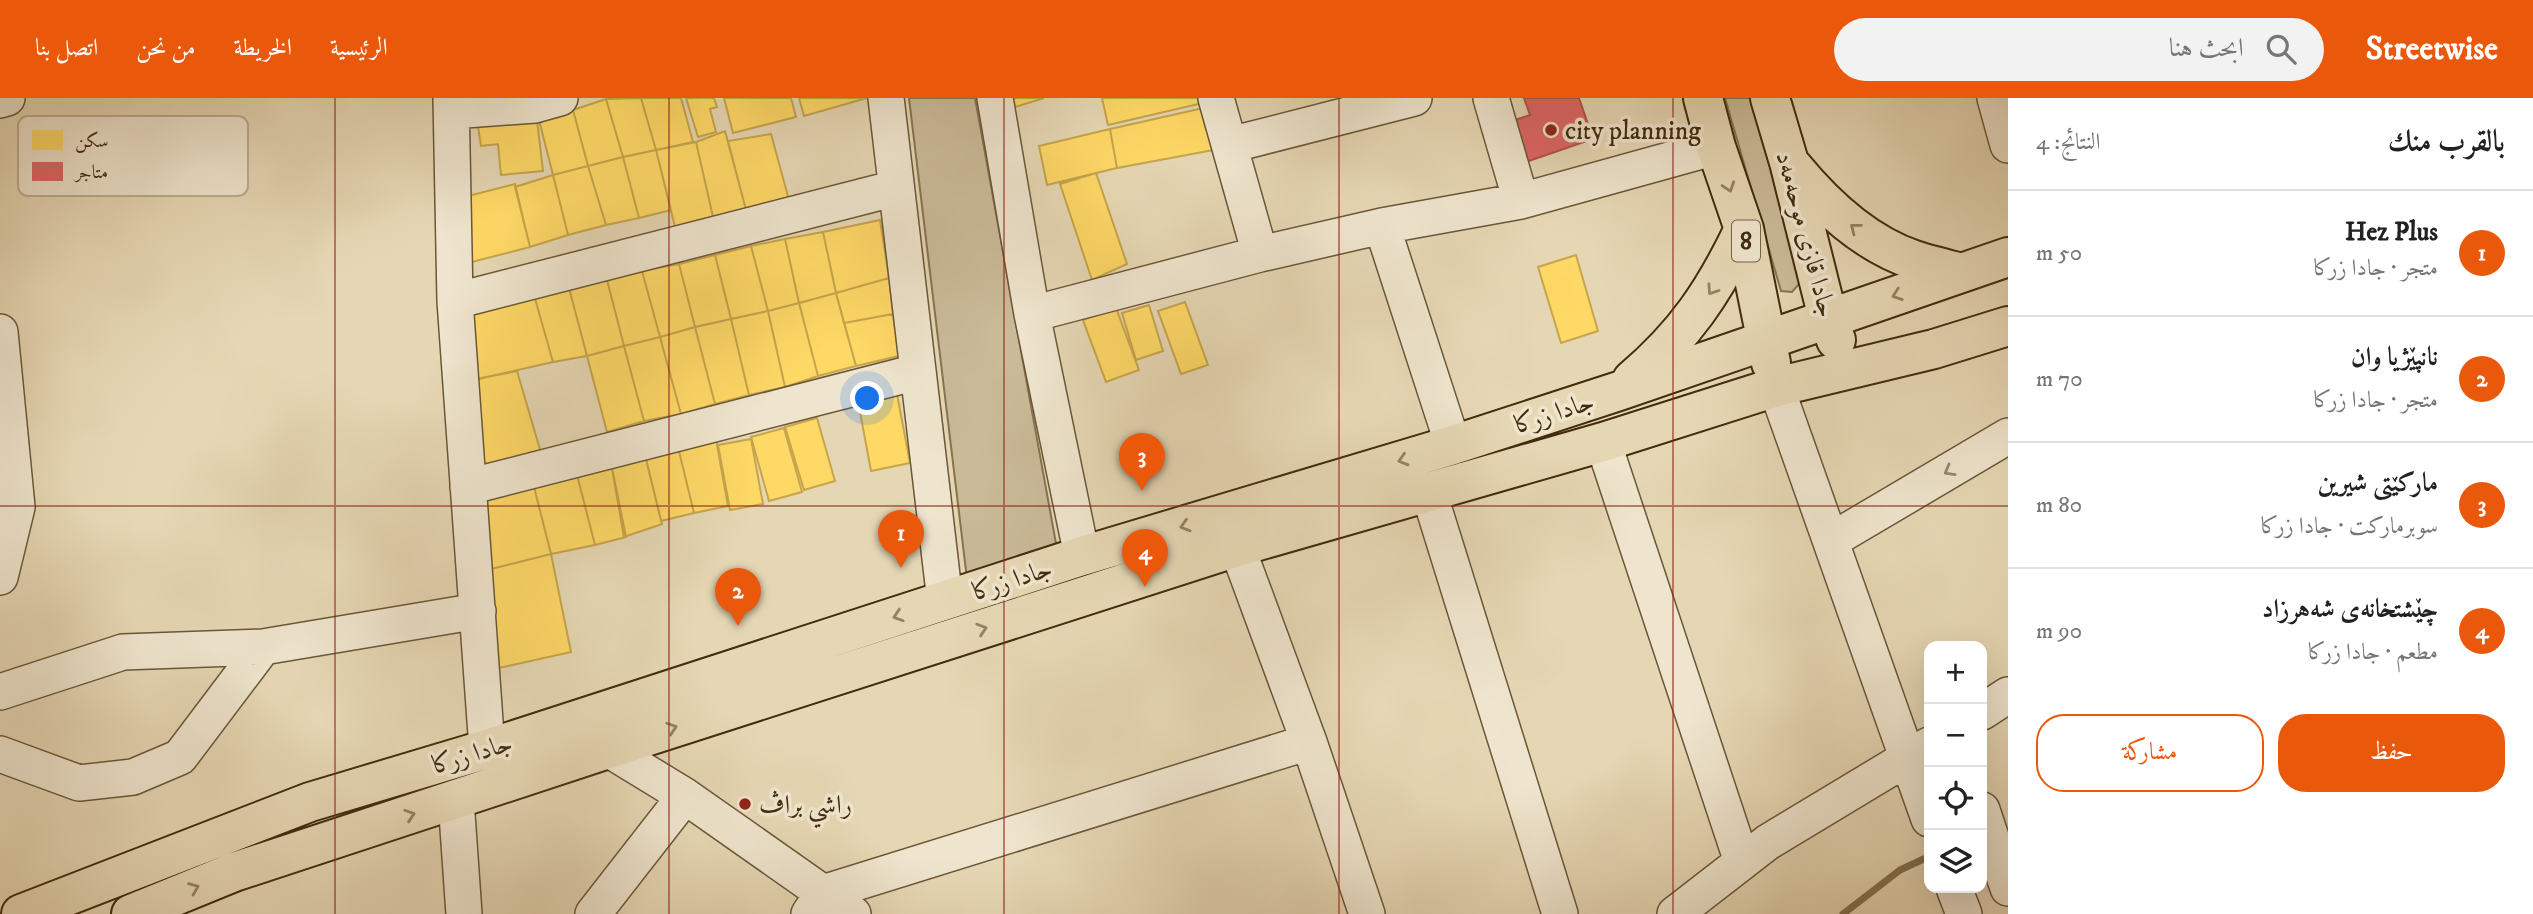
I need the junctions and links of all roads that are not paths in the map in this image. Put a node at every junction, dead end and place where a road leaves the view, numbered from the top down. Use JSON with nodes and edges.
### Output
{"nodes":[{"id":1,"x":7,"y":98,"type":"edge"},
{"id":2,"x":560,"y":98,"type":"edge"},
{"id":3,"x":886,"y":98,"type":"edge"},
{"id":4,"x":995,"y":98,"type":"edge"},
{"id":5,"x":1216,"y":98,"type":"edge"},
{"id":6,"x":1414,"y":98,"type":"edge"},
{"id":7,"x":1491,"y":98,"type":"edge"},
{"id":8,"x":1703,"y":98,"type":"edge"},
{"id":9,"x":1770,"y":98,"type":"edge"},
{"id":10,"x":1995,"y":98,"type":"edge"},
{"id":11,"x":0,"y":100,"type":"edge"},
{"id":12,"x":452,"y":105,"type":"edge"},
{"id":13,"x":1230,"y":145,"type":"junction"},
{"id":14,"x":2008,"y":145,"type":"edge"},
{"id":15,"x":1716,"y":148,"type":"junction"},
{"id":16,"x":1789,"y":162,"type":"junction"},
{"id":17,"x":896,"y":188,"type":"junction"},
{"id":18,"x":1521,"y":201,"type":"junction"},
{"id":19,"x":1382,"y":226,"type":"junction"},
{"id":20,"x":1744,"y":229,"type":"junction"},
{"id":21,"x":1260,"y":254,"type":"junction"},
{"id":22,"x":2008,"y":257,"type":"edge"},
{"id":23,"x":1962,"y":273,"type":"junction"},
{"id":24,"x":1817,"y":275,"type":"junction"},
{"id":25,"x":1756,"y":284,"type":"junction"},
{"id":26,"x":455,"y":301,"type":"junction"},
{"id":27,"x":1032,"y":314,"type":"junction"},
{"id":28,"x":1828,"y":318,"type":"junction"},
{"id":29,"x":2008,"y":326,"type":"edge"},
{"id":30,"x":0,"y":332,"type":"edge"},
{"id":31,"x":1767,"y":339,"type":"junction"},
{"id":32,"x":1846,"y":369,"type":"junction"},
{"id":33,"x":917,"y":372,"type":"junction"},
{"id":34,"x":1776,"y":387,"type":"junction"},
{"id":35,"x":1619,"y":391,"type":"junction"},
{"id":36,"x":2008,"y":436,"type":"edge"},
{"id":37,"x":1604,"y":442,"type":"junction"},
{"id":38,"x":1453,"y":445,"type":"junction"},
{"id":39,"x":468,"y":487,"type":"junction"},
{"id":40,"x":1429,"y":494,"type":"junction"},
{"id":41,"x":1832,"y":540,"type":"junction"},
{"id":42,"x":1237,"y":547,"type":"junction"},
{"id":43,"x":1082,"y":556,"type":"junction"},
{"id":44,"x":0,"y":577,"type":"edge"},
{"id":45,"x":945,"y":601,"type":"junction"},
{"id":46,"x":478,"y":611,"type":"junction"},
{"id":47,"x":263,"y":647,"type":"junction"},
{"id":48,"x":0,"y":692,"type":"edge"},
{"id":49,"x":2008,"y":695,"type":"edge"},
{"id":50,"x":1987,"y":709,"type":"edge"},
{"id":51,"x":1309,"y":742,"type":"junction"},
{"id":52,"x":608,"y":749,"type":"junction"},
{"id":53,"x":487,"y":750,"type":"junction"},
{"id":54,"x":1918,"y":752,"type":"edge"},
{"id":55,"x":0,"y":754,"type":"edge"},
{"id":56,"x":1924,"y":789,"type":"edge"},
{"id":57,"x":685,"y":796,"type":"junction"},
{"id":58,"x":456,"y":800,"type":"junction"},
{"id":59,"x":1987,"y":825,"type":"edge"},
{"id":60,"x":1742,"y":862,"type":"junction"},
{"id":61,"x":2008,"y":888,"type":"edge"},
{"id":62,"x":1956,"y":893,"type":"edge"},
{"id":63,"x":816,"y":904,"type":"edge"},
{"id":64,"x":21,"y":914,"type":"edge"},
{"id":65,"x":131,"y":914,"type":"edge"},
{"id":66,"x":464,"y":914,"type":"edge"},
{"id":67,"x":593,"y":914,"type":"edge"},
{"id":68,"x":853,"y":914,"type":"edge"},
{"id":69,"x":1367,"y":914,"type":"edge"},
{"id":70,"x":1560,"y":914,"type":"edge"},
{"id":71,"x":1675,"y":914,"type":"edge"},
{"id":72,"x":1964,"y":914,"type":"edge"}],
"edges":[{"from":1,"to":11,"type":"street"},
{"from":2,"to":12,"type":"street"},
{"from":3,"to":17,"type":"street"},
{"from":4,"to":27,"type":"street"},
{"from":5,"to":13,"type":"street"},
{"from":6,"to":13,"type":"street"},
{"from":7,"to":18,"type":"street"},
{"from":8,"to":15,"type":"main road","number":"8"},
{"from":9,"to":16,"type":"main road","name":"جادا قازی موحەمەد"},
{"from":10,"to":14,"type":"street"},
{"from":12,"to":26,"type":"street"},
{"from":13,"to":21,"type":"street"},
{"from":15,"to":18,"type":"street"},
{"from":15,"to":20,"type":"main road","number":"8","one_way":true},
{"from":23,"to":16,"type":"main road","one_way":true},
{"from":16,"to":24,"type":"main road","name":"جادا قازی موحەمەد"},
{"from":17,"to":26,"type":"street"},
{"from":17,"to":33,"type":"street"},
{"from":18,"to":19,"type":"street"},
{"from":19,"to":21,"type":"street"},
{"from":19,"to":38,"type":"street"},
{"from":20,"to":25,"type":"main road","number":"8"},
{"from":20,"to":35,"type":"main road","one_way":true},
{"from":21,"to":27,"type":"street"},
{"from":22,"to":23,"type":"main road","name":"جادا زرکا"},
{"from":23,"to":28,"type":"main road","name":"جادا زرکا","one_way":true},
{"from":24,"to":25,"type":"main road"},
{"from":24,"to":28,"type":"main road","name":"جادا قازی موحەمەد"},
{"from":25,"to":31,"type":"main road","number":"8"},
{"from":26,"to":39,"type":"street"},
{"from":27,"to":43,"type":"street"},
{"from":28,"to":31,"type":"main road","name":"جادا زرکا"},
{"from":28,"to":32,"type":"main road","name":"جادا قازی موحەمەد"},
{"from":29,"to":32,"type":"main road","name":"جادا زرکا"},
{"from":30,"to":44,"type":"street"},
{"from":31,"to":34,"type":"main road","number":"8"},
{"from":31,"to":35,"type":"main road","name":"جادا زرکا"},
{"from":32,"to":34,"type":"main road","name":"جادا زرکا"},
{"from":33,"to":39,"type":"street"},
{"from":33,"to":45,"type":"street"},
{"from":34,"to":37,"type":"main road","name":"جادا زرکا"},
{"from":34,"to":41,"type":"street"},
{"from":35,"to":38,"type":"main road","name":"جادا زرکا"},
{"from":36,"to":41,"type":"street","one_way":true},
{"from":37,"to":40,"type":"main road","name":"جادا زرکا"},
{"from":37,"to":60,"type":"street"},
{"from":38,"to":43,"type":"main road","name":"جادا زرکا","one_way":true},
{"from":39,"to":46,"type":"street"},
{"from":40,"to":42,"type":"main road","name":"جادا زرکا"},
{"from":40,"to":70,"type":"street"},
{"from":41,"to":54,"type":"street"},
{"from":42,"to":51,"type":"street"},
{"from":52,"to":42,"type":"main road","name":"جادا زرکا","one_way":true},
{"from":43,"to":45,"type":"main road","name":"جادا زرکا"},
{"from":45,"to":53,"type":"main road","name":"جادا زرکا","one_way":true},
{"from":46,"to":47,"type":"street"},
{"from":46,"to":53,"type":"street"},
{"from":47,"to":48,"type":"street"},
{"from":47,"to":55,"type":"street"},
{"from":49,"to":50,"type":"street"},
{"from":51,"to":63,"type":"street"},
{"from":51,"to":69,"type":"street"},
{"from":52,"to":57,"type":"street"},
{"from":52,"to":58,"type":"main road","name":"جادا زرکا"},
{"from":53,"to":64,"type":"main road","name":"جادا زرکا"},
{"from":54,"to":56,"type":"street"},
{"from":54,"to":60,"type":"street"},
{"from":57,"to":63,"type":"street"},
{"from":57,"to":67,"type":"street"},
{"from":65,"to":58,"type":"main road","name":"جادا زرکا","one_way":true},
{"from":58,"to":66,"type":"street"},
{"from":59,"to":61,"type":"street"},
{"from":60,"to":71,"type":"street"},
{"from":62,"to":72,"type":"street"},
{"from":63,"to":68,"type":"street"}]}
